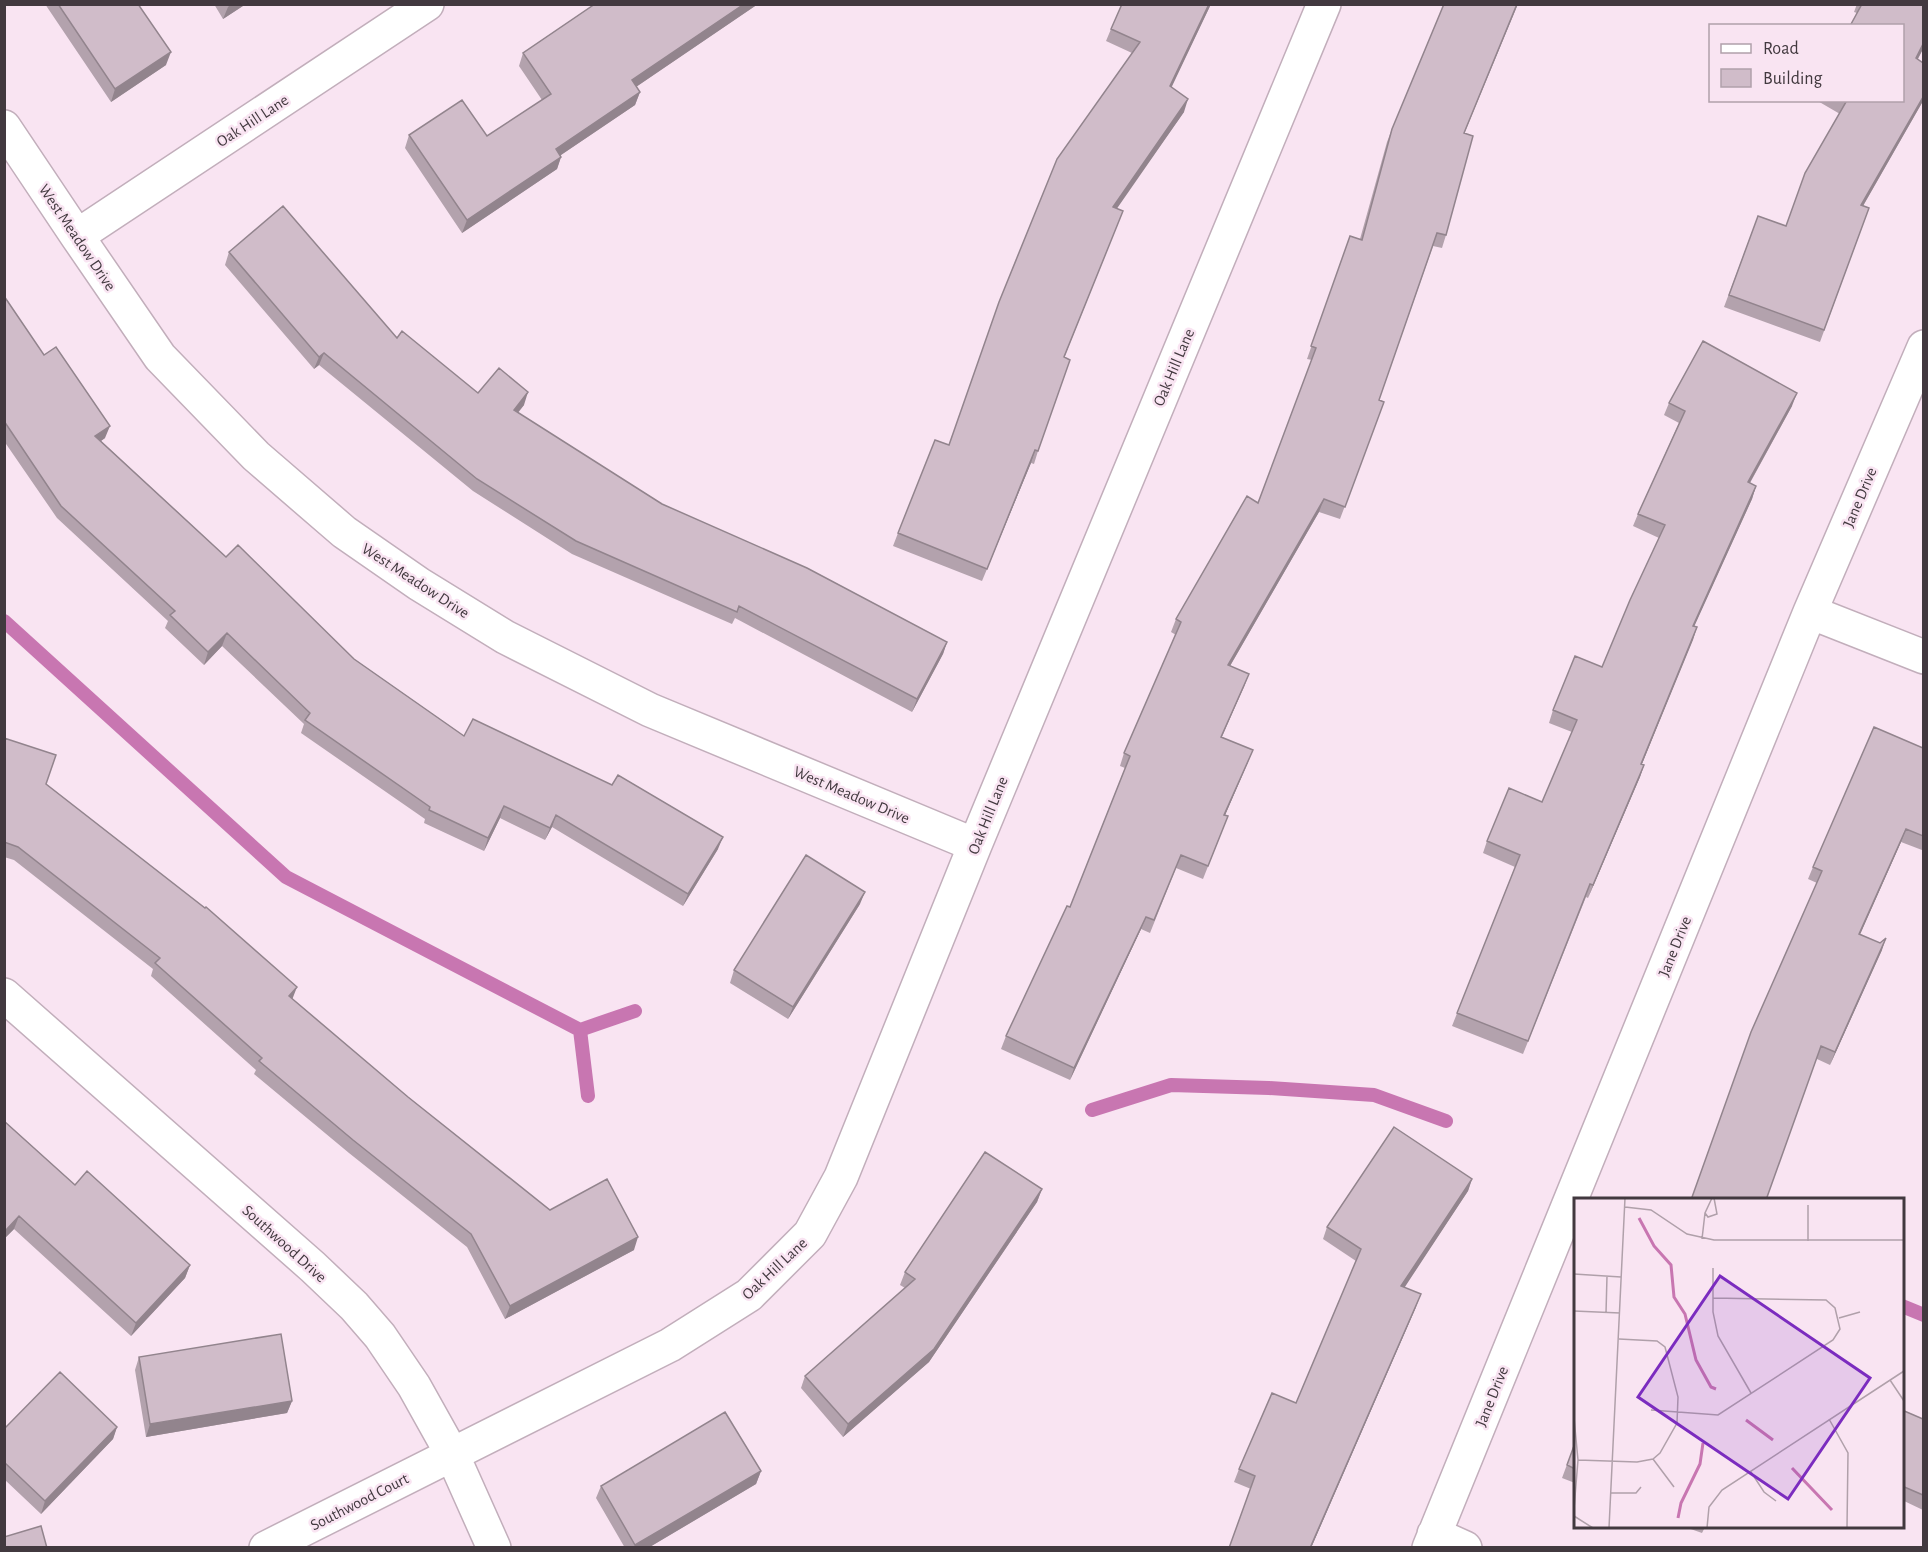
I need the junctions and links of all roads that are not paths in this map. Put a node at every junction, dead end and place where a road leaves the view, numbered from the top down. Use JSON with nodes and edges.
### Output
{"nodes":[{"id":1,"x":427,"y":4,"type":"edge"},
{"id":2,"x":1324,"y":4,"type":"edge"},
{"id":3,"x":4,"y":127,"type":"edge"},
{"id":4,"x":76,"y":237,"type":"junction"},
{"id":5,"x":1923,"y":347,"type":"edge"},
{"id":6,"x":1810,"y":612,"type":"junction"},
{"id":7,"x":1923,"y":657,"type":"edge"},
{"id":8,"x":975,"y":845,"type":"junction"},
{"id":9,"x":4,"y":995,"type":"edge"},
{"id":10,"x":452,"y":1454,"type":"junction"},
{"id":11,"x":1432,"y":1541,"type":"edge"},
{"id":12,"x":266,"y":1548,"type":"edge"},
{"id":13,"x":494,"y":1548,"type":"edge"},
{"id":14,"x":1465,"y":1548,"type":"edge"}],
"edges":[{"from":1,"to":4,"type":"street","name":"Oak Hill Lane"},
{"from":2,"to":8,"type":"street","name":"Oak Hill Lane"},
{"from":3,"to":4,"type":"street","name":"West Meadow Drive"},
{"from":4,"to":8,"type":"street","name":"West Meadow Drive"},
{"from":5,"to":6,"type":"street","name":"Jane Drive"},
{"from":6,"to":7,"type":"street"},
{"from":6,"to":11,"type":"street","name":"Jane Drive"},
{"from":8,"to":10,"type":"street","name":"Oak Hill Lane"},
{"from":9,"to":10,"type":"street","name":"Southwood Drive"},
{"from":10,"to":12,"type":"street","name":"Southwood Court"},
{"from":10,"to":13,"type":"street","name":"Southwood Drive"},
{"from":11,"to":14,"type":"street"}]}
